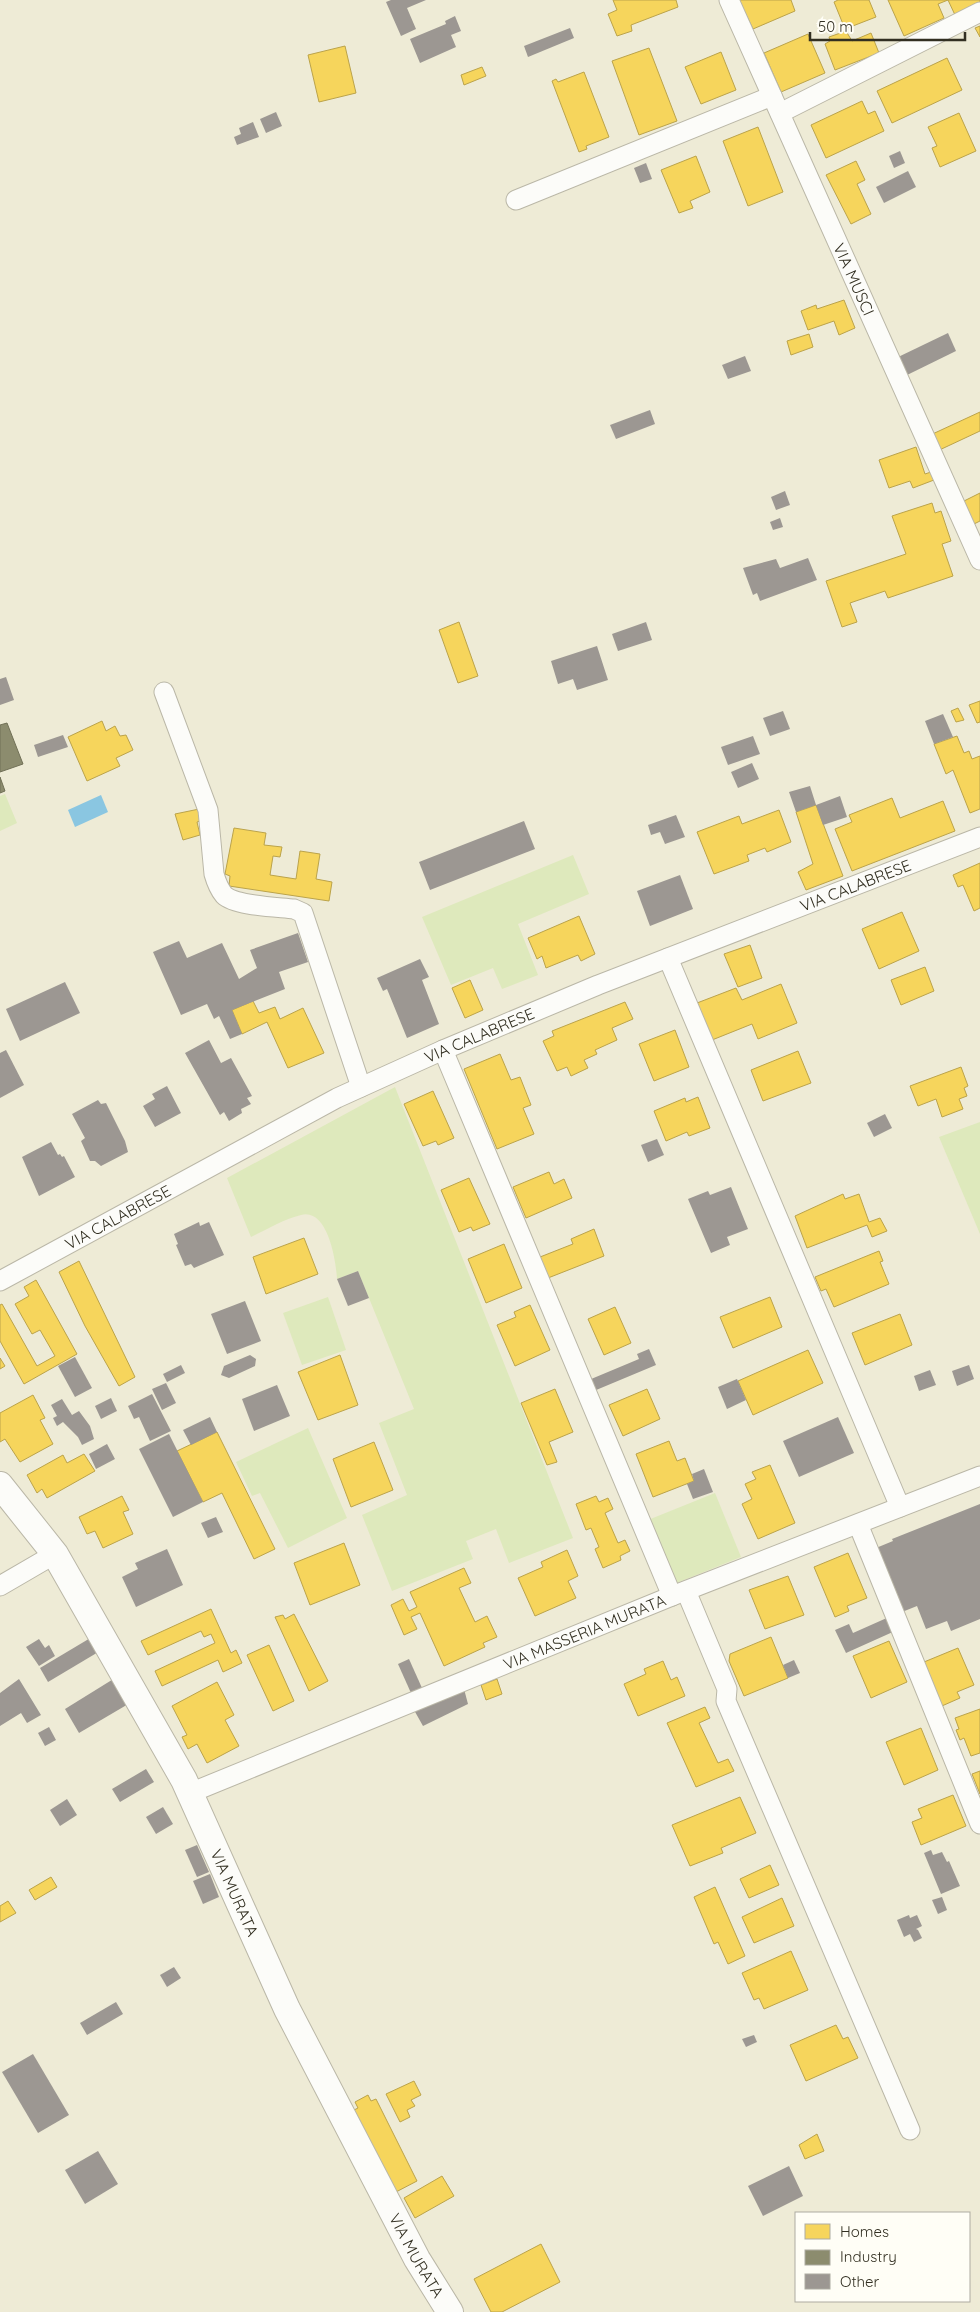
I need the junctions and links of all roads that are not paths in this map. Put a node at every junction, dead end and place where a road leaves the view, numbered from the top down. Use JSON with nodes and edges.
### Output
{"nodes":[{"id":1,"x":729,"y":0,"type":"edge"},
{"id":2,"x":980,"y":12,"type":"edge"},
{"id":3,"x":776,"y":105,"type":"junction"},
{"id":4,"x":516,"y":200,"type":"dead end"},
{"id":5,"x":980,"y":560,"type":"edge"},
{"id":6,"x":164,"y":692,"type":"dead end"},
{"id":7,"x":980,"y":837,"type":"edge"},
{"id":8,"x":668,"y":958,"type":"junction"},
{"id":9,"x":443,"y":1050,"type":"junction"},
{"id":10,"x":361,"y":1087,"type":"junction"},
{"id":11,"x":0,"y":1281,"type":"edge"},
{"id":12,"x":980,"y":1476,"type":"edge"},
{"id":13,"x":0,"y":1485,"type":"edge"},
{"id":14,"x":900,"y":1507,"type":"junction"},
{"id":15,"x":858,"y":1524,"type":"junction"},
{"id":16,"x":55,"y":1554,"type":"junction"},
{"id":17,"x":0,"y":1586,"type":"edge"},
{"id":18,"x":679,"y":1594,"type":"junction"},
{"id":19,"x":190,"y":1793,"type":"junction"},
{"id":20,"x":980,"y":1824,"type":"edge"},
{"id":21,"x":910,"y":2130,"type":"dead end"},
{"id":22,"x":450,"y":2312,"type":"edge"}],
"edges":[{"from":1,"to":3,"type":"street","name":"VIA MUSCI"},
{"from":2,"to":3,"type":"street"},
{"from":3,"to":4,"type":"street"},
{"from":3,"to":5,"type":"street","name":"VIA MUSCI"},
{"from":6,"to":10,"type":"street"},
{"from":7,"to":8,"type":"street","name":"VIA CALABRESE"},
{"from":8,"to":9,"type":"street","name":"VIA CALABRESE"},
{"from":8,"to":14,"type":"street"},
{"from":9,"to":10,"type":"street","name":"VIA CALABRESE"},
{"from":9,"to":18,"type":"street"},
{"from":10,"to":11,"type":"street","name":"VIA CALABRESE"},
{"from":12,"to":14,"type":"street","name":"VIA MASSERIA MURATA"},
{"from":13,"to":16,"type":"street","name":"VIA MURATA"},
{"from":14,"to":15,"type":"street","name":"VIA MASSERIA MURATA"},
{"from":15,"to":18,"type":"street","name":"VIA MASSERIA MURATA"},
{"from":15,"to":20,"type":"street"},
{"from":16,"to":17,"type":"street"},
{"from":16,"to":19,"type":"street","name":"VIA MURATA"},
{"from":18,"to":19,"type":"street","name":"VIA MASSERIA MURATA"},
{"from":18,"to":21,"type":"street"},
{"from":19,"to":22,"type":"street","name":"VIA MURATA"}]}
